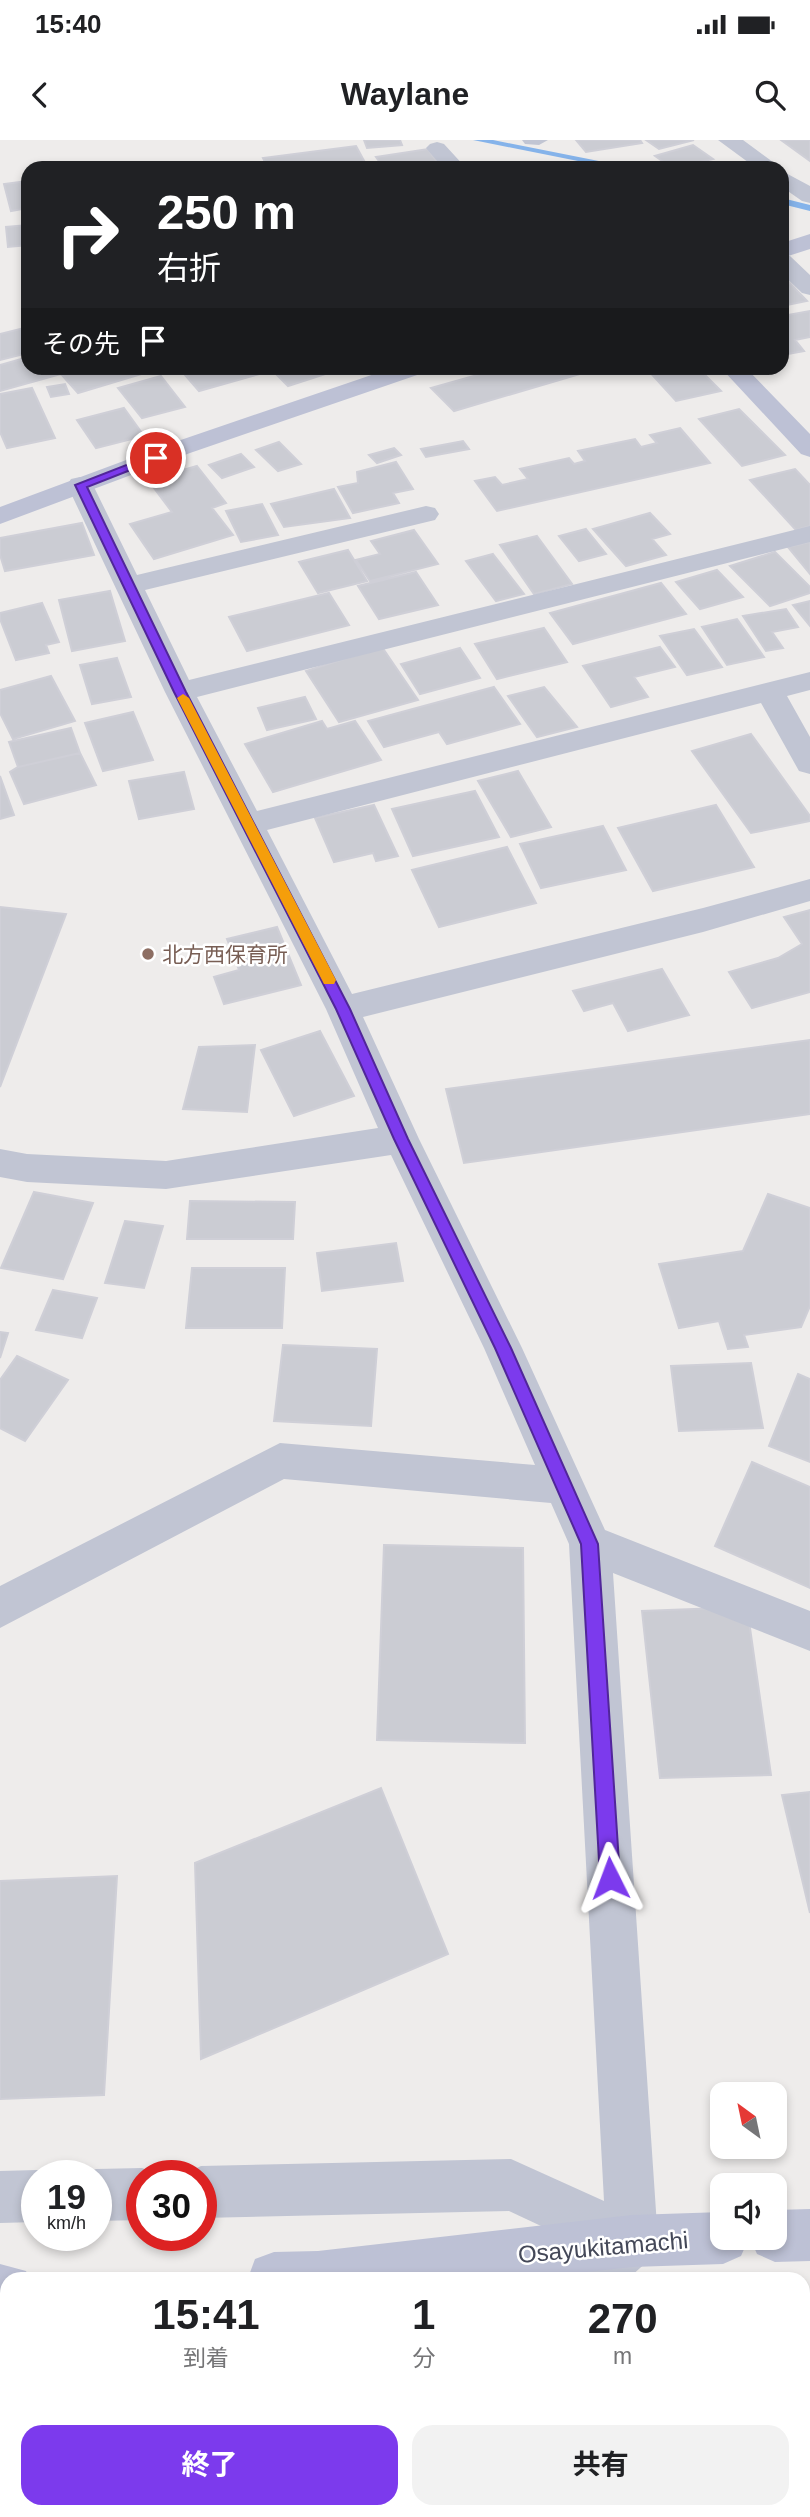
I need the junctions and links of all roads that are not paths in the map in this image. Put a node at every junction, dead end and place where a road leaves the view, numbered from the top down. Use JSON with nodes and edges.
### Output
{"nodes":[{"id":1,"x":531,"y":140,"type":"edge"},
{"id":2,"x":539,"y":140,"type":"edge"},
{"id":3,"x":729,"y":140,"type":"edge"},
{"id":4,"x":437,"y":148,"type":"dead end"},
{"id":5,"x":449,"y":161,"type":"edge"},
{"id":6,"x":760,"y":161,"type":"edge"},
{"id":7,"x":789,"y":182,"type":"edge"},
{"id":8,"x":810,"y":196,"type":"edge"},
{"id":9,"x":810,"y":241,"type":"edge"},
{"id":10,"x":789,"y":248,"type":"edge"},
{"id":11,"x":789,"y":268,"type":"edge"},
{"id":12,"x":810,"y":288,"type":"edge"},
{"id":13,"x":394,"y":375,"type":"edge"},
{"id":14,"x":740,"y":375,"type":"edge"},
{"id":15,"x":810,"y":449,"type":"edge"},
{"id":16,"x":80,"y":485,"type":"junction"},
{"id":17,"x":426,"y":514,"type":"dead end"},
{"id":18,"x":0,"y":516,"type":"edge"},
{"id":19,"x":810,"y":534,"type":"edge"},
{"id":20,"x":127,"y":586,"type":"junction"},
{"id":21,"x":810,"y":681,"type":"edge"},
{"id":22,"x":180,"y":692,"type":"junction"},
{"id":23,"x":769,"y":692,"type":"junction"},
{"id":24,"x":810,"y":764,"type":"edge"},
{"id":25,"x":249,"y":824,"type":"junction"},
{"id":26,"x":810,"y":890,"type":"edge"},
{"id":27,"x":343,"y":1009,"type":"junction"},
{"id":28,"x":401,"y":1139,"type":"junction"},
{"id":29,"x":0,"y":1163,"type":"edge"},
{"id":30,"x":564,"y":1486,"type":"junction"},
{"id":31,"x":590,"y":1544,"type":"junction"},
{"id":32,"x":0,"y":1608,"type":"edge"},
{"id":33,"x":810,"y":1631,"type":"edge"},
{"id":34,"x":217,"y":2192,"type":"edge"},
{"id":35,"x":21,"y":2196,"type":"edge"},
{"id":36,"x":0,"y":2197,"type":"edge"},
{"id":37,"x":810,"y":2235,"type":"edge"},
{"id":38,"x":787,"y":2236,"type":"edge"},
{"id":39,"x":710,"y":2238,"type":"edge"},
{"id":40,"x":632,"y":2241,"type":"junction"},
{"id":41,"x":350,"y":2272,"type":"edge"},
{"id":42,"x":597,"y":2272,"type":"edge"}],
"edges":[{"from":1,"to":2,"type":"lane"},
{"from":3,"to":6,"type":"street"},
{"from":4,"to":5,"type":"street"},
{"from":7,"to":8,"type":"street"},
{"from":9,"to":10,"type":"street"},
{"from":11,"to":12,"type":"street"},
{"from":13,"to":16,"type":"street"},
{"from":14,"to":15,"type":"street"},
{"from":16,"to":18,"type":"street"},
{"from":16,"to":20,"type":"street"},
{"from":17,"to":20,"type":"street"},
{"from":19,"to":22,"type":"street"},
{"from":20,"to":22,"type":"street"},
{"from":21,"to":23,"type":"street"},
{"from":22,"to":25,"type":"street"},
{"from":23,"to":24,"type":"street"},
{"from":23,"to":25,"type":"street"},
{"from":25,"to":27,"type":"street"},
{"from":26,"to":27,"type":"street"},
{"from":27,"to":28,"type":"street"},
{"from":28,"to":29,"type":"street"},
{"from":28,"to":30,"type":"street"},
{"from":30,"to":31,"type":"street"},
{"from":30,"to":32,"type":"street"},
{"from":31,"to":33,"type":"street"},
{"from":31,"to":40,"type":"street"},
{"from":34,"to":40,"type":"street"},
{"from":35,"to":36,"type":"street"},
{"from":37,"to":38,"type":"street"},
{"from":39,"to":40,"type":"street","name":"Osayukitamachi"},
{"from":40,"to":41,"type":"street","name":"Osayukitamachi"},
{"from":40,"to":42,"type":"street"}]}
